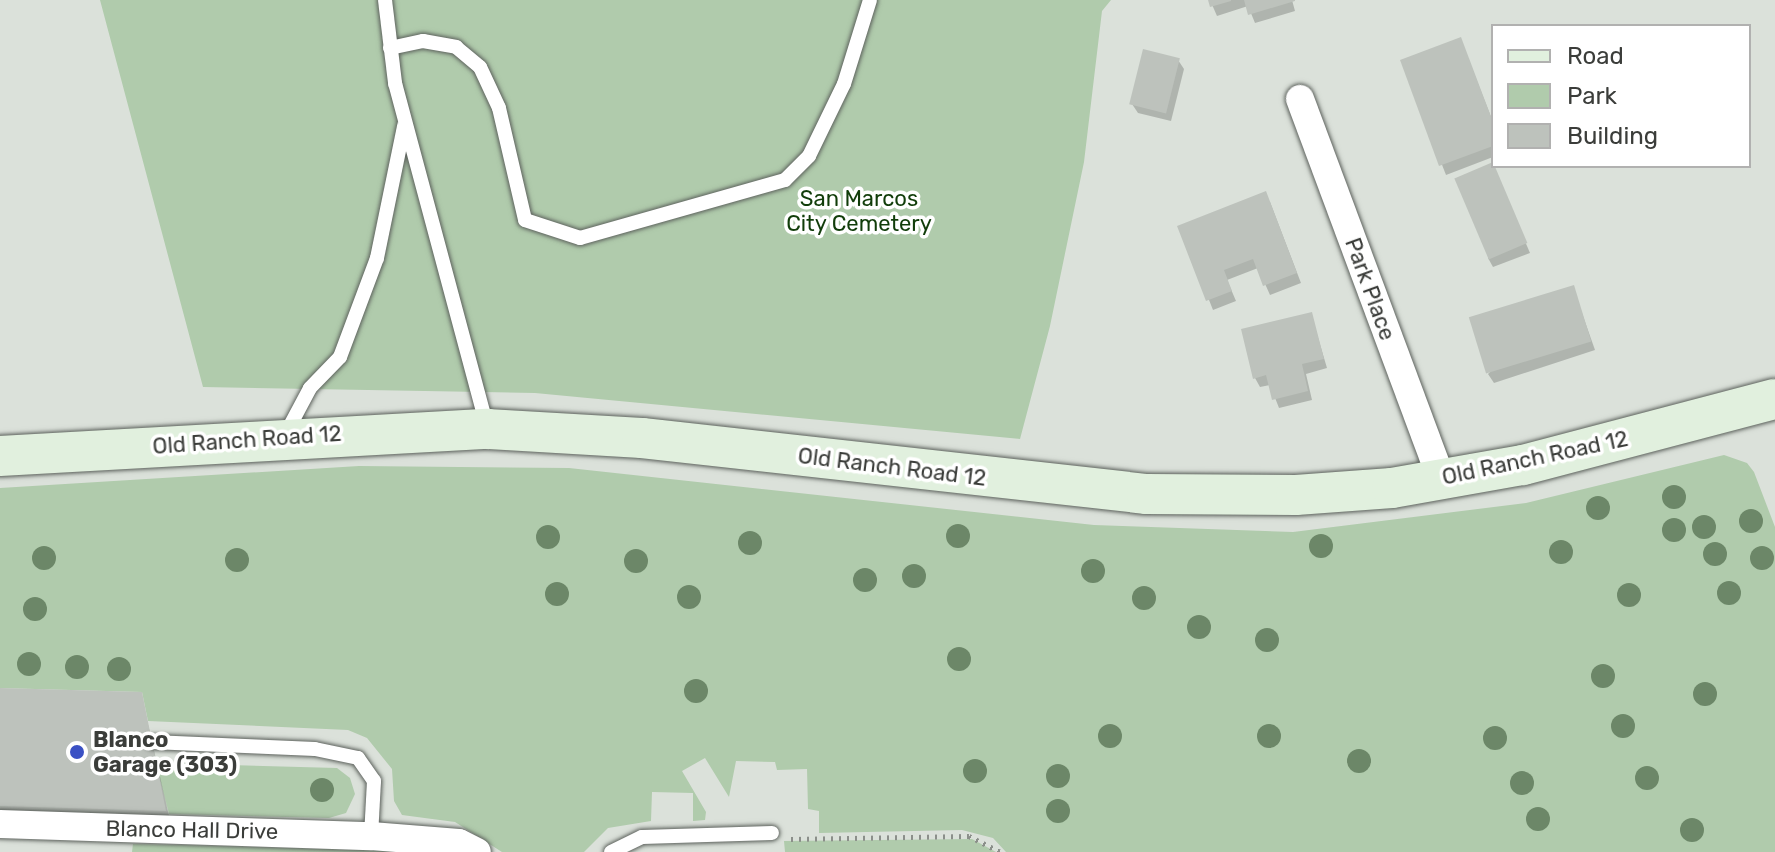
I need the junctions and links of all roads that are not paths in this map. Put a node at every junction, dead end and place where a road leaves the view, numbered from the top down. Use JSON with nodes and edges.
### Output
{"nodes":[{"id":1,"x":385,"y":0,"type":"edge"},
{"id":2,"x":870,"y":0,"type":"edge"},
{"id":3,"x":390,"y":48,"type":"junction"},
{"id":4,"x":1300,"y":99,"type":"dead end"},
{"id":5,"x":405,"y":122,"type":"junction"},
{"id":6,"x":1775,"y":399,"type":"edge"},
{"id":7,"x":487,"y":429,"type":"junction"},
{"id":8,"x":284,"y":437,"type":"junction"},
{"id":9,"x":0,"y":456,"type":"edge"},
{"id":10,"x":1441,"y":479,"type":"junction"},
{"id":11,"x":152,"y":742,"type":"dead end"},
{"id":12,"x":0,"y":824,"type":"edge"},
{"id":13,"x":371,"y":836,"type":"junction"},
{"id":14,"x":776,"y":836,"type":"road end"},
{"id":15,"x":477,"y":852,"type":"edge"},
{"id":16,"x":611,"y":852,"type":"edge"}],
"edges":[{"from":1,"to":3,"type":"lane"},
{"from":2,"to":3,"type":"lane"},
{"from":3,"to":5,"type":"lane"},
{"from":4,"to":10,"type":"street","name":"Park Place"},
{"from":5,"to":7,"type":"lane"},
{"from":5,"to":8,"type":"lane"},
{"from":6,"to":10,"type":"main road","name":"Old Ranch Road 12"},
{"from":7,"to":8,"type":"main road","name":"Old Ranch Road 12"},
{"from":7,"to":10,"type":"main road","name":"Old Ranch Road 12"},
{"from":8,"to":9,"type":"main road","name":"Old Ranch Road 12"},
{"from":11,"to":13,"type":"lane"},
{"from":12,"to":13,"type":"street","name":"Blanco Hall Drive"},
{"from":13,"to":15,"type":"street","name":"Blanco Hall Drive"},
{"from":14,"to":16,"type":"lane"}]}
